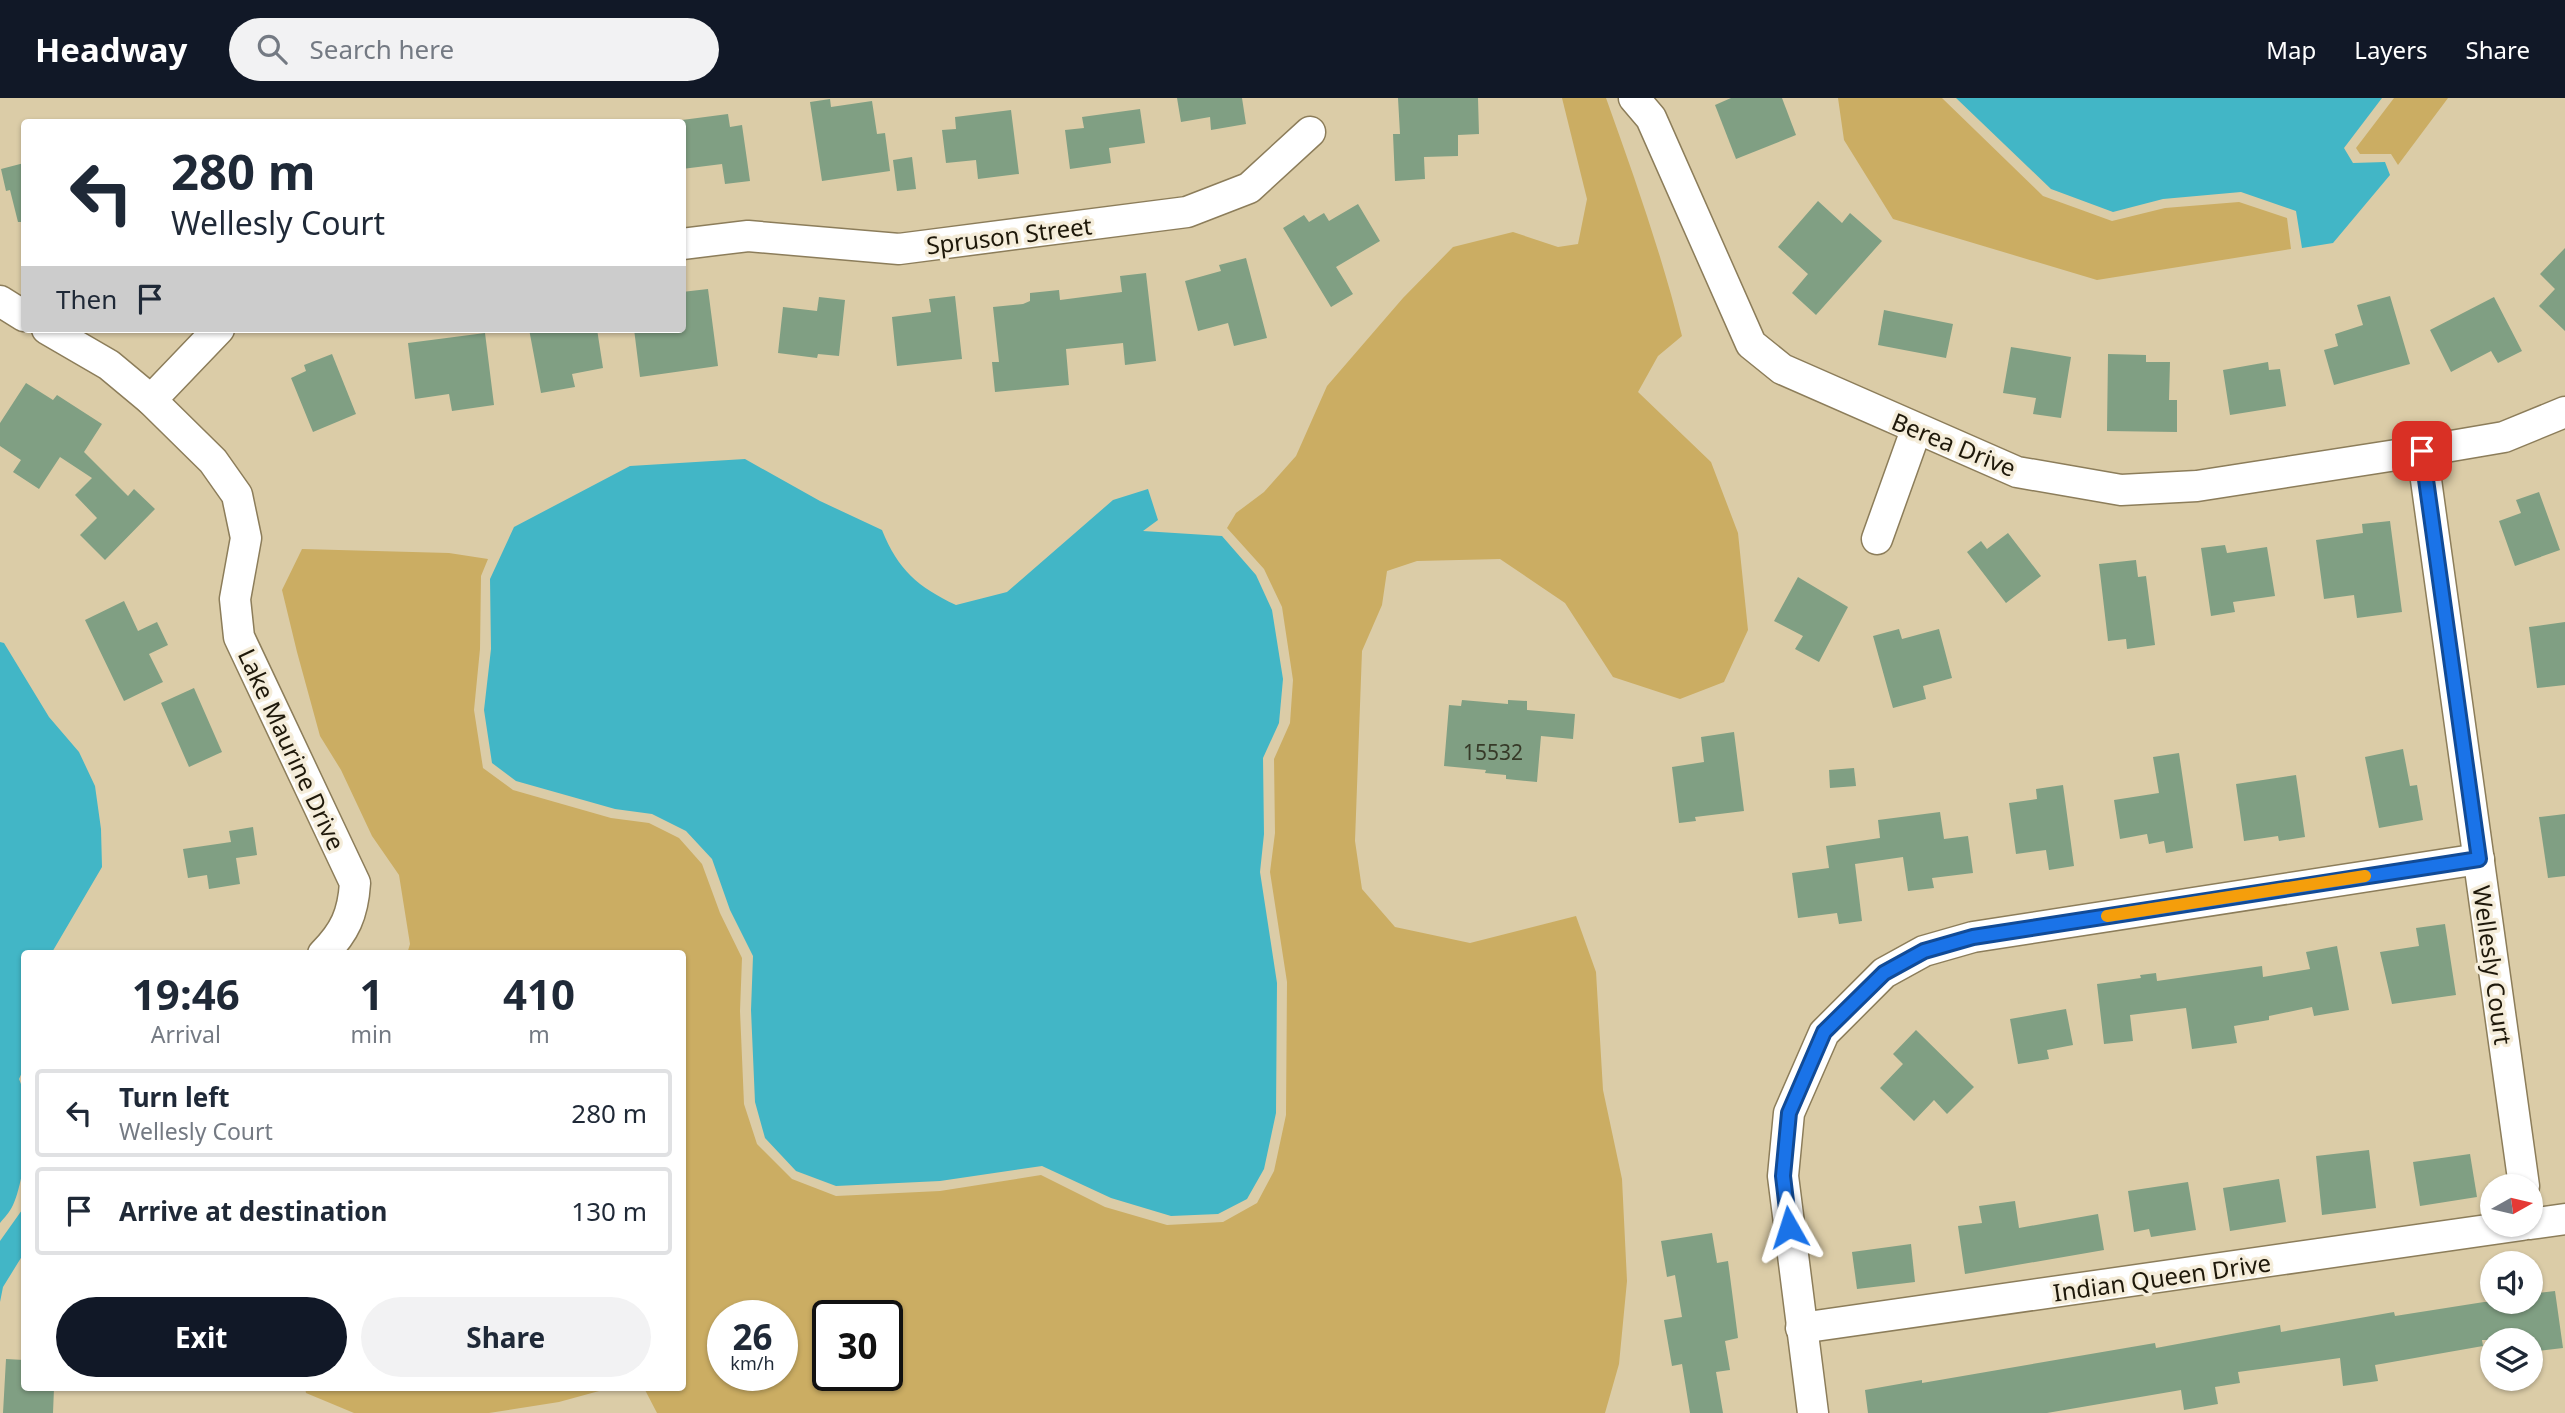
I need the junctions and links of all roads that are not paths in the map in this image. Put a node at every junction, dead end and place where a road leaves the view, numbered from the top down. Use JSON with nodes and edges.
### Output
{"nodes":[{"id":1,"x":1634,"y":98,"type":"edge"},
{"id":2,"x":1310,"y":132,"type":"dead end"},
{"id":3,"x":686,"y":244,"type":"edge"},
{"id":4,"x":0,"y":301,"type":"edge"},
{"id":5,"x":21,"y":314,"type":"edge"},
{"id":6,"x":54,"y":333,"type":"edge"},
{"id":7,"x":215,"y":333,"type":"edge"},
{"id":8,"x":151,"y":400,"type":"junction"},
{"id":9,"x":2565,"y":412,"type":"edge"},
{"id":10,"x":1916,"y":430,"type":"junction"},
{"id":11,"x":2422,"y":451,"type":"junction"},
{"id":12,"x":1877,"y":539,"type":"dead end"},
{"id":13,"x":2479,"y":859,"type":"junction"},
{"id":14,"x":327,"y":950,"type":"edge"},
{"id":15,"x":2522,"y":1174,"type":"edge"},
{"id":16,"x":2565,"y":1219,"type":"edge"},
{"id":17,"x":2543,"y":1222,"type":"edge"},
{"id":18,"x":2480,"y":1231,"type":"edge"},
{"id":19,"x":1801,"y":1328,"type":"junction"},
{"id":20,"x":1813,"y":1413,"type":"edge"}],
"edges":[{"from":1,"to":10,"type":"street","name":"Berea Drive"},
{"from":2,"to":3,"type":"street","name":"Spruson Street"},
{"from":4,"to":5,"type":"street"},
{"from":6,"to":8,"type":"street","name":"Lake Maurine Drive"},
{"from":7,"to":8,"type":"street"},
{"from":8,"to":14,"type":"street","name":"Lake Maurine Drive"},
{"from":9,"to":11,"type":"street","name":"Berea Drive"},
{"from":10,"to":11,"type":"street","name":"Berea Drive"},
{"from":10,"to":12,"type":"street"},
{"from":11,"to":13,"type":"street","name":"Wellesly Court"},
{"from":13,"to":15,"type":"street","name":"Wellesly Court"},
{"from":13,"to":19,"type":"street"},
{"from":16,"to":17,"type":"street"},
{"from":18,"to":19,"type":"street","name":"Indian Queen Drive"},
{"from":19,"to":20,"type":"street"}]}
